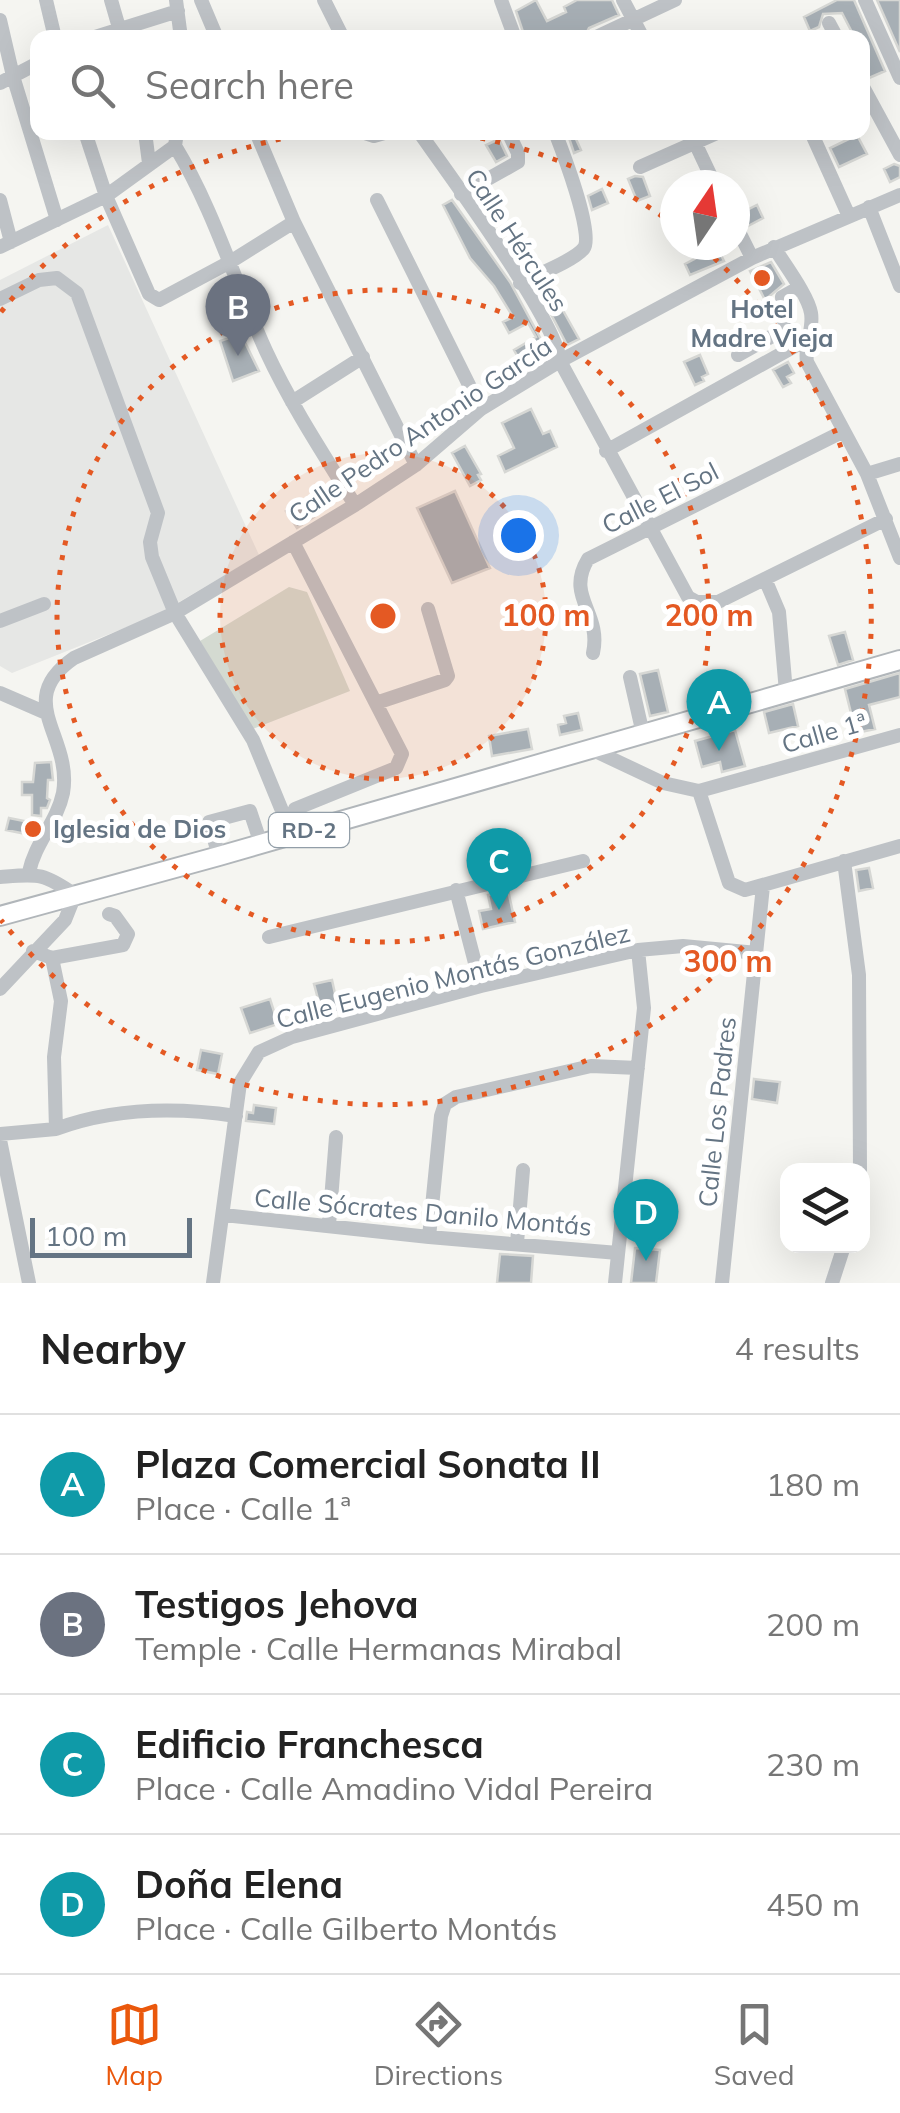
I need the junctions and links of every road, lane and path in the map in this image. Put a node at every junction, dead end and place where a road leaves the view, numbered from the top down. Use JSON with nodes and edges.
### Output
{"nodes":[{"id":1,"x":46,"y":0,"type":"edge"},
{"id":2,"x":110,"y":0,"type":"edge"},
{"id":3,"x":202,"y":0,"type":"edge"},
{"id":4,"x":324,"y":0,"type":"edge"},
{"id":5,"x":501,"y":0,"type":"edge"},
{"id":6,"x":623,"y":0,"type":"edge"},
{"id":7,"x":675,"y":0,"type":"edge"},
{"id":8,"x":864,"y":0,"type":"edge"},
{"id":9,"x":177,"y":5,"type":"edge"},
{"id":10,"x":634,"y":19,"type":"junction"},
{"id":11,"x":0,"y":20,"type":"edge"},
{"id":12,"x":829,"y":22,"type":"dead end"},
{"id":13,"x":54,"y":30,"type":"edge"},
{"id":14,"x":119,"y":30,"type":"edge"},
{"id":15,"x":126,"y":30,"type":"edge"},
{"id":16,"x":181,"y":30,"type":"edge"},
{"id":17,"x":214,"y":30,"type":"edge"},
{"id":18,"x":340,"y":30,"type":"edge"},
{"id":19,"x":512,"y":30,"type":"edge"},
{"id":20,"x":611,"y":30,"type":"edge"},
{"id":21,"x":639,"y":30,"type":"edge"},
{"id":22,"x":833,"y":30,"type":"edge"},
{"id":23,"x":30,"y":66,"type":"edge"},
{"id":24,"x":898,"y":67,"type":"edge"},
{"id":25,"x":7,"y":79,"type":"edge"},
{"id":26,"x":870,"y":100,"type":"edge"},
{"id":27,"x":87,"y":140,"type":"edge"},
{"id":28,"x":146,"y":140,"type":"edge"},
{"id":29,"x":175,"y":140,"type":"edge"},
{"id":30,"x":176,"y":140,"type":"edge"},
{"id":31,"x":259,"y":140,"type":"edge"},
{"id":32,"x":425,"y":140,"type":"edge"},
{"id":33,"x":512,"y":140,"type":"edge"},
{"id":34,"x":557,"y":140,"type":"edge"},
{"id":35,"x":687,"y":140,"type":"edge"},
{"id":36,"x":693,"y":140,"type":"edge"},
{"id":37,"x":815,"y":140,"type":"edge"},
{"id":38,"x":900,"y":155,"type":"edge"},
{"id":39,"x":149,"y":164,"type":"junction"},
{"id":40,"x":640,"y":167,"type":"dead end"},
{"id":41,"x":708,"y":170,"type":"edge"},
{"id":42,"x":462,"y":194,"type":"junction"},
{"id":43,"x":900,"y":195,"type":"edge"},
{"id":44,"x":106,"y":196,"type":"junction"},
{"id":45,"x":0,"y":200,"type":"edge"},
{"id":46,"x":377,"y":200,"type":"dead end"},
{"id":47,"x":869,"y":207,"type":"junction"},
{"id":48,"x":848,"y":214,"type":"junction"},
{"id":49,"x":58,"y":220,"type":"junction"},
{"id":50,"x":294,"y":222,"type":"junction"},
{"id":51,"x":5,"y":245,"type":"edge"},
{"id":52,"x":774,"y":247,"type":"junction"},
{"id":53,"x":750,"y":254,"type":"edge"},
{"id":54,"x":752,"y":258,"type":"junction"},
{"id":55,"x":230,"y":262,"type":"junction"},
{"id":56,"x":520,"y":283,"type":"junction"},
{"id":57,"x":900,"y":286,"type":"edge"},
{"id":58,"x":798,"y":288,"type":"junction"},
{"id":59,"x":0,"y":300,"type":"edge"},
{"id":60,"x":806,"y":340,"type":"junction"},
{"id":61,"x":738,"y":354,"type":"dead end"},
{"id":62,"x":362,"y":356,"type":"junction"},
{"id":63,"x":560,"y":361,"type":"junction"},
{"id":64,"x":292,"y":402,"type":"junction"},
{"id":65,"x":481,"y":409,"type":"junction"},
{"id":66,"x":842,"y":432,"type":"junction"},
{"id":67,"x":606,"y":450,"type":"junction"},
{"id":68,"x":900,"y":464,"type":"edge"},
{"id":69,"x":416,"y":466,"type":"junction"},
{"id":70,"x":867,"y":474,"type":"junction"},
{"id":71,"x":355,"y":505,"type":"junction"},
{"id":72,"x":886,"y":519,"type":"junction"},
{"id":73,"x":649,"y":528,"type":"junction"},
{"id":74,"x":294,"y":542,"type":"junction"},
{"id":75,"x":900,"y":558,"type":"edge"},
{"id":76,"x":764,"y":579,"type":"junction"},
{"id":77,"x":44,"y":604,"type":"dead end"},
{"id":78,"x":428,"y":609,"type":"dead end"},
{"id":79,"x":174,"y":613,"type":"junction"},
{"id":80,"x":0,"y":621,"type":"edge"},
{"id":81,"x":592,"y":652,"type":"dead end"},
{"id":82,"x":900,"y":660,"type":"edge"},
{"id":83,"x":630,"y":677,"type":"dead end"},
{"id":84,"x":786,"y":692,"type":"junction"},
{"id":85,"x":0,"y":693,"type":"edge"},
{"id":86,"x":376,"y":703,"type":"junction"},
{"id":87,"x":44,"y":712,"type":"junction"},
{"id":88,"x":644,"y":734,"type":"junction"},
{"id":89,"x":900,"y":735,"type":"edge"},
{"id":90,"x":592,"y":749,"type":"junction"},
{"id":91,"x":699,"y":791,"type":"junction"},
{"id":92,"x":292,"y":835,"type":"junction"},
{"id":93,"x":261,"y":844,"type":"junction"},
{"id":94,"x":900,"y":846,"type":"edge"},
{"id":95,"x":219,"y":856,"type":"junction"},
{"id":96,"x":844,"y":861,"type":"junction"},
{"id":97,"x":583,"y":862,"type":"dead end"},
{"id":98,"x":30,"y":872,"type":"junction"},
{"id":99,"x":0,"y":877,"type":"edge"},
{"id":100,"x":763,"y":886,"type":"junction"},
{"id":101,"x":456,"y":890,"type":"junction"},
{"id":102,"x":75,"y":895,"type":"junction"},
{"id":103,"x":109,"y":914,"type":"dead end"},
{"id":104,"x":0,"y":916,"type":"edge"},
{"id":105,"x":269,"y":937,"type":"dead end"},
{"id":106,"x":638,"y":950,"type":"junction"},
{"id":107,"x":32,"y":951,"type":"junction"},
{"id":108,"x":757,"y":953,"type":"junction"},
{"id":109,"x":52,"y":958,"type":"junction"},
{"id":110,"x":480,"y":986,"type":"junction"},
{"id":111,"x":0,"y":989,"type":"edge"},
{"id":112,"x":638,"y":1068,"type":"junction"},
{"id":113,"x":236,"y":1116,"type":"junction"},
{"id":114,"x":56,"y":1129,"type":"junction"},
{"id":115,"x":336,"y":1136,"type":"dead end"},
{"id":116,"x":0,"y":1137,"type":"edge"},
{"id":117,"x":860,"y":1163,"type":"edge"},
{"id":118,"x":524,"y":1170,"type":"dead end"},
{"id":119,"x":224,"y":1215,"type":"junction"},
{"id":120,"x":329,"y":1226,"type":"junction"},
{"id":121,"x":429,"y":1238,"type":"junction"},
{"id":122,"x":517,"y":1243,"type":"junction"},
{"id":123,"x":618,"y":1253,"type":"junction"},
{"id":124,"x":842,"y":1253,"type":"edge"},
{"id":125,"x":29,"y":1283,"type":"edge"},
{"id":126,"x":213,"y":1283,"type":"edge"},
{"id":127,"x":615,"y":1283,"type":"edge"},
{"id":128,"x":722,"y":1283,"type":"edge"},
{"id":129,"x":832,"y":1283,"type":"edge"}],
"edges":[{"from":1,"to":13,"type":"street"},
{"from":2,"to":14,"type":"street"},
{"from":3,"to":17,"type":"street"},
{"from":4,"to":18,"type":"street"},
{"from":5,"to":19,"type":"street"},
{"from":6,"to":10,"type":"street"},
{"from":7,"to":10,"type":"street"},
{"from":8,"to":24,"type":"street"},
{"from":9,"to":15,"type":"street"},
{"from":9,"to":16,"type":"street"},
{"from":10,"to":20,"type":"street"},
{"from":10,"to":21,"type":"street"},
{"from":11,"to":25,"type":"street"},
{"from":12,"to":22,"type":"street"},
{"from":23,"to":25,"type":"street"},
{"from":25,"to":49,"type":"street"},
{"from":26,"to":38,"type":"street"},
{"from":27,"to":44,"type":"street"},
{"from":28,"to":39,"type":"street"},
{"from":29,"to":39,"type":"street"},
{"from":30,"to":55,"type":"street"},
{"from":31,"to":50,"type":"street"},
{"from":32,"to":42,"type":"street","name":"Calle Hércules"},
{"from":33,"to":42,"type":"street"},
{"from":34,"to":56,"type":"street"},
{"from":35,"to":40,"type":"street"},
{"from":36,"to":41,"type":"street"},
{"from":37,"to":48,"type":"street"},
{"from":39,"to":44,"type":"street"},
{"from":42,"to":56,"type":"street","name":"Calle Hércules"},
{"from":43,"to":47,"type":"street","name":"Calle Pedro Antonio García"},
{"from":44,"to":49,"type":"street"},
{"from":44,"to":55,"type":"street"},
{"from":45,"to":51,"type":"street"},
{"from":46,"to":65,"type":"street"},
{"from":47,"to":48,"type":"street","name":"Calle Pedro Antonio García"},
{"from":47,"to":57,"type":"street"},
{"from":48,"to":52,"type":"street","name":"Calle Pedro Antonio García"},
{"from":49,"to":51,"type":"street"},
{"from":50,"to":55,"type":"street"},
{"from":50,"to":62,"type":"street"},
{"from":52,"to":54,"type":"street","name":"Calle Pedro Antonio García"},
{"from":52,"to":58,"type":"street"},
{"from":53,"to":54,"type":"street"},
{"from":54,"to":63,"type":"street","name":"Calle Pedro Antonio García"},
{"from":55,"to":64,"type":"street"},
{"from":56,"to":63,"type":"street","name":"Calle Hércules"},
{"from":58,"to":60,"type":"street"},
{"from":58,"to":61,"type":"street"},
{"from":59,"to":79,"type":"street"},
{"from":60,"to":66,"type":"street"},
{"from":60,"to":67,"type":"street"},
{"from":62,"to":64,"type":"street"},
{"from":62,"to":69,"type":"street"},
{"from":63,"to":65,"type":"street","name":"Calle Pedro Antonio García"},
{"from":63,"to":67,"type":"street","name":"Calle Hércules"},
{"from":64,"to":71,"type":"street"},
{"from":65,"to":69,"type":"street","name":"Calle Pedro Antonio García"},
{"from":66,"to":70,"type":"street"},
{"from":66,"to":73,"type":"street","name":"Calle El Sol"},
{"from":67,"to":73,"type":"street","name":"Calle Hércules"},
{"from":68,"to":70,"type":"street"},
{"from":69,"to":71,"type":"street","name":"Calle Pedro Antonio García"},
{"from":70,"to":72,"type":"street"},
{"from":71,"to":74,"type":"street","name":"Calle Pedro Antonio García"},
{"from":72,"to":75,"type":"street"},
{"from":72,"to":76,"type":"street"},
{"from":73,"to":76,"type":"street","name":"Calle Hércules"},
{"from":73,"to":81,"type":"street","name":"Calle El Sol"},
{"from":74,"to":79,"type":"street","name":"Calle Pedro Antonio García"},
{"from":74,"to":86,"type":"street"},
{"from":76,"to":84,"type":"street"},
{"from":77,"to":80,"type":"street"},
{"from":78,"to":86,"type":"street"},
{"from":79,"to":87,"type":"street","name":"Calle Pedro Antonio García"},
{"from":79,"to":92,"type":"street"},
{"from":82,"to":84,"type":"main road","number":"RD-2"},
{"from":83,"to":88,"type":"street"},
{"from":84,"to":88,"type":"main road","number":"RD-2"},
{"from":85,"to":87,"type":"street"},
{"from":86,"to":92,"type":"street"},
{"from":87,"to":98,"type":"street"},
{"from":88,"to":90,"type":"main road","number":"RD-2"},
{"from":89,"to":91,"type":"street","name":"Calle 1ª"},
{"from":90,"to":91,"type":"street"},
{"from":90,"to":92,"type":"main road","number":"RD-2"},
{"from":91,"to":100,"type":"street"},
{"from":92,"to":93,"type":"main road","number":"RD-2"},
{"from":93,"to":95,"type":"main road","number":"RD-2"},
{"from":93,"to":95,"type":"street"},
{"from":94,"to":96,"type":"street"},
{"from":95,"to":102,"type":"main road","number":"RD-2"},
{"from":96,"to":100,"type":"street"},
{"from":96,"to":117,"type":"street"},
{"from":97,"to":101,"type":"street"},
{"from":98,"to":99,"type":"street"},
{"from":98,"to":102,"type":"street"},
{"from":100,"to":108,"type":"street","name":"Calle Los Padres"},
{"from":101,"to":105,"type":"street"},
{"from":101,"to":110,"type":"street"},
{"from":102,"to":104,"type":"main road","number":"RD-2"},
{"from":102,"to":107,"type":"street"},
{"from":103,"to":109,"type":"street"},
{"from":106,"to":108,"type":"street","name":"Calle Eugenio Montás González"},
{"from":106,"to":110,"type":"street","name":"Calle Eugenio Montás González"},
{"from":106,"to":112,"type":"street"},
{"from":107,"to":109,"type":"street"},
{"from":107,"to":111,"type":"street"},
{"from":108,"to":128,"type":"street","name":"Calle Los Padres"},
{"from":109,"to":114,"type":"street"},
{"from":110,"to":113,"type":"street","name":"Calle Eugenio Montás González"},
{"from":112,"to":121,"type":"street"},
{"from":112,"to":123,"type":"street"},
{"from":113,"to":114,"type":"street"},
{"from":113,"to":119,"type":"street"},
{"from":114,"to":116,"type":"street"},
{"from":115,"to":120,"type":"street"},
{"from":116,"to":125,"type":"street"},
{"from":118,"to":122,"type":"street"},
{"from":119,"to":120,"type":"street","name":"Calle Sócrates Danilo Montás"},
{"from":119,"to":126,"type":"street"},
{"from":120,"to":121,"type":"street","name":"Calle Sócrates Danilo Montás"},
{"from":121,"to":122,"type":"street","name":"Calle Sócrates Danilo Montás"},
{"from":122,"to":123,"type":"street","name":"Calle Sócrates Danilo Montás"},
{"from":123,"to":127,"type":"street"},
{"from":124,"to":129,"type":"street"}]}
